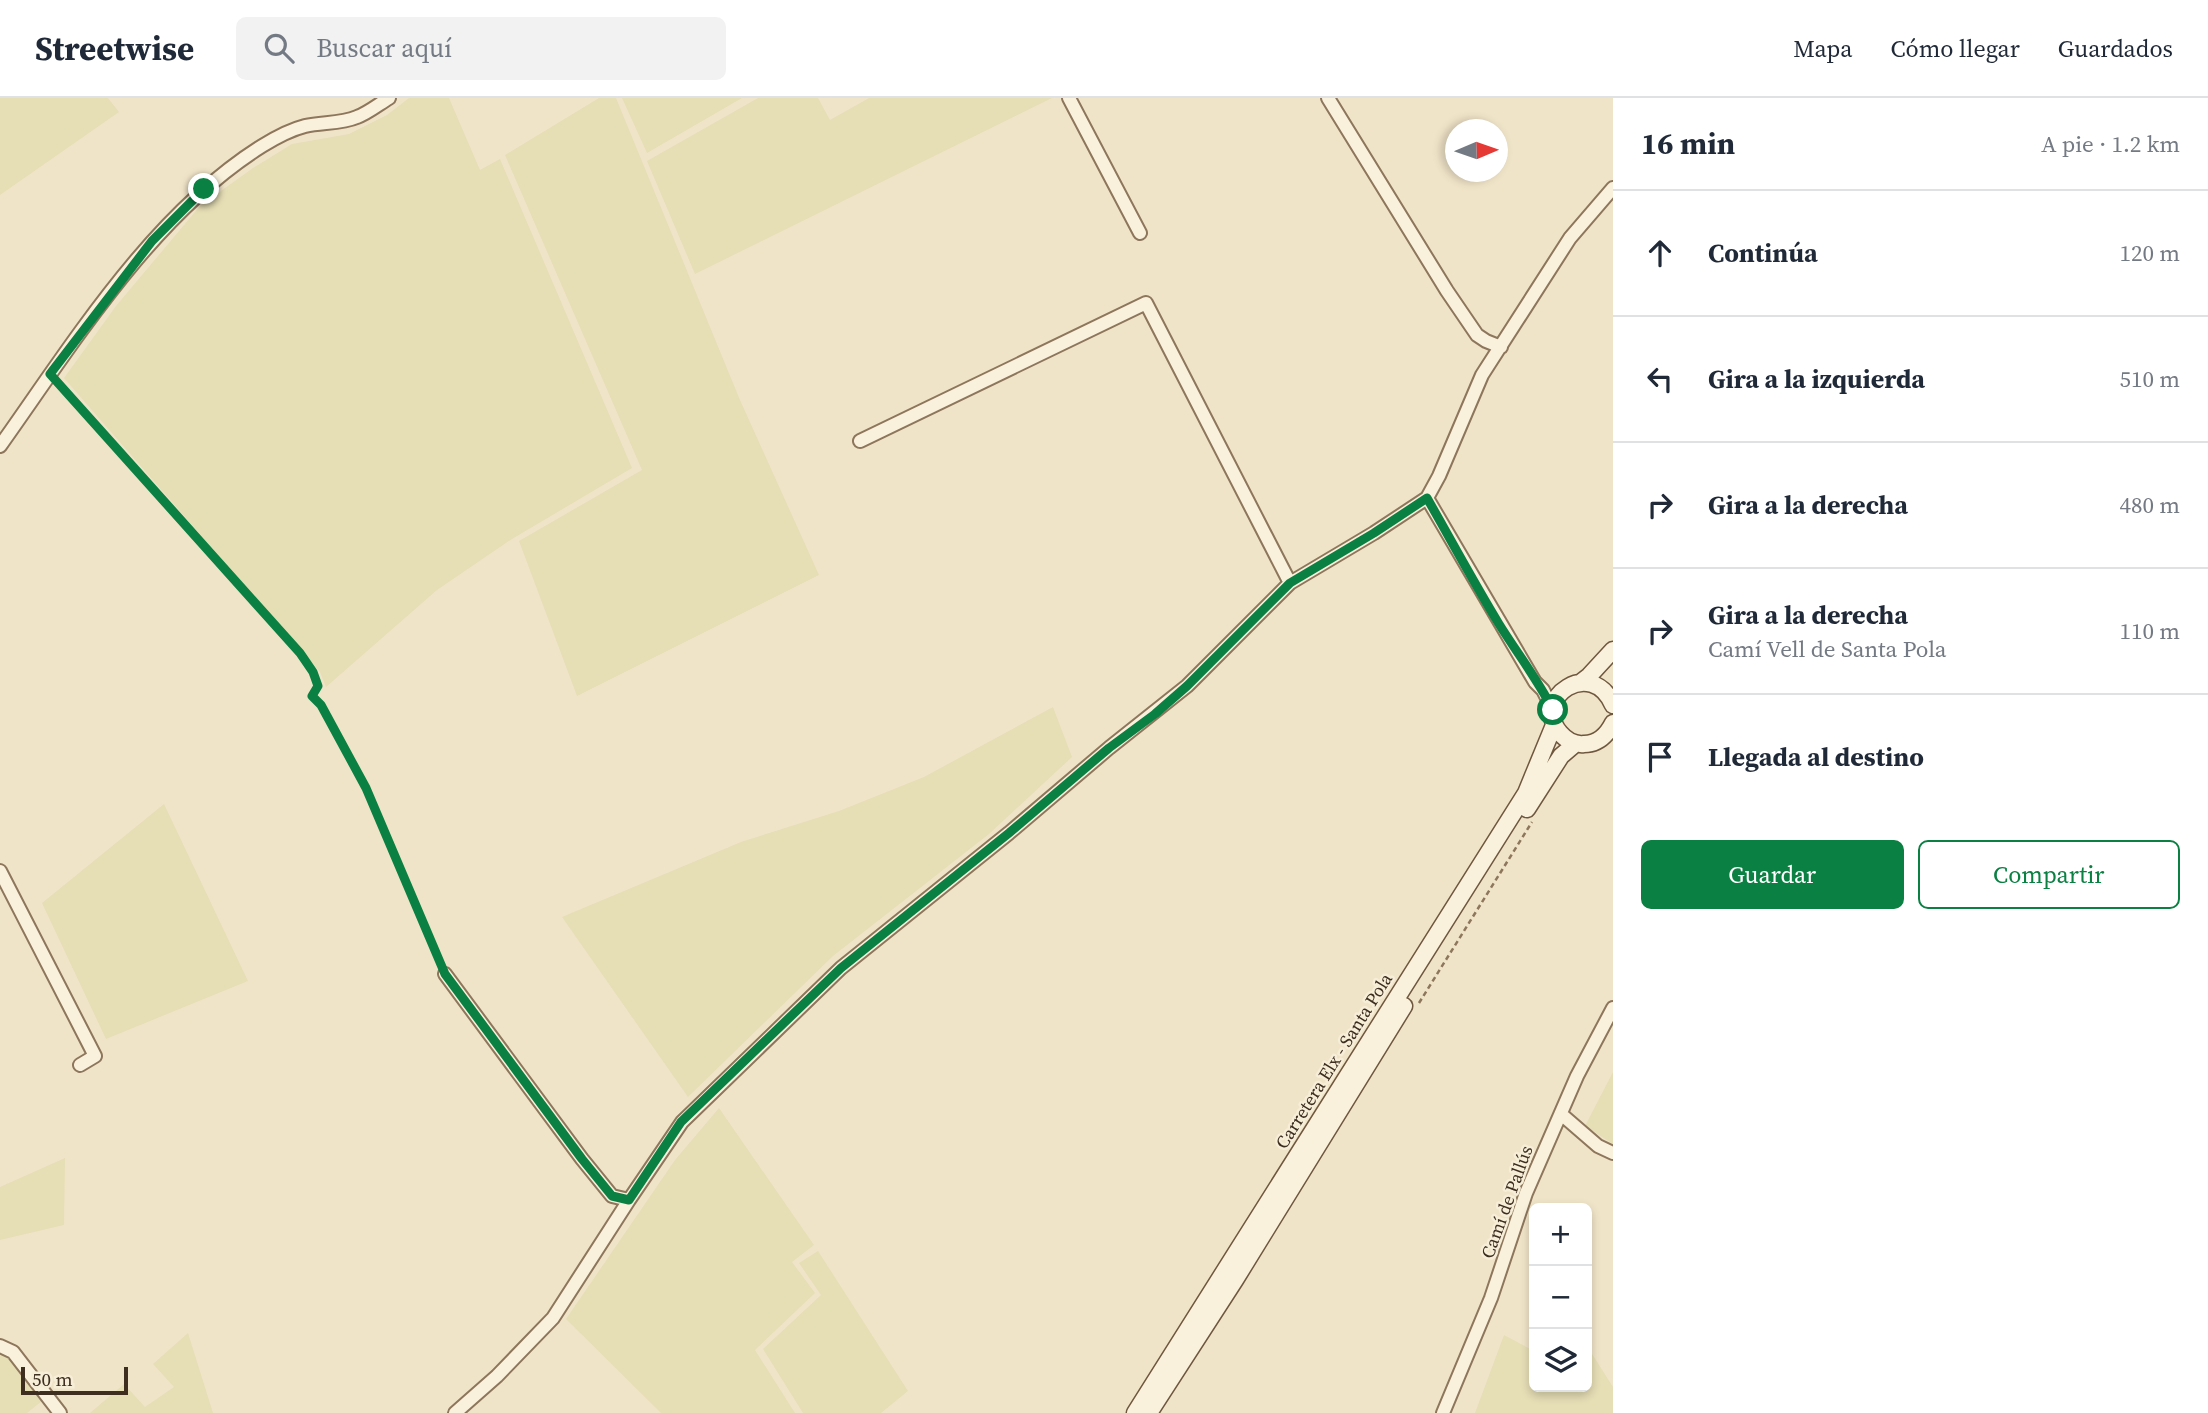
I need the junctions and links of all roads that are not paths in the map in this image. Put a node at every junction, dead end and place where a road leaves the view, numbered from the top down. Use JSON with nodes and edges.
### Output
{"nodes":[{"id":1,"x":389,"y":98,"type":"edge"},
{"id":2,"x":1069,"y":98,"type":"edge"},
{"id":3,"x":1328,"y":98,"type":"edge"},
{"id":4,"x":1613,"y":188,"type":"edge"},
{"id":5,"x":1140,"y":233,"type":"dead end"},
{"id":6,"x":1501,"y":346,"type":"junction"},
{"id":7,"x":860,"y":441,"type":"dead end"},
{"id":8,"x":0,"y":446,"type":"edge"},
{"id":9,"x":1427,"y":498,"type":"junction"},
{"id":10,"x":1290,"y":583,"type":"junction"},
{"id":11,"x":1613,"y":650,"type":"edge"},
{"id":12,"x":1580,"y":682,"type":"junction"},
{"id":13,"x":1543,"y":690,"type":"junction"},
{"id":14,"x":1562,"y":692,"type":"junction"},
{"id":15,"x":1611,"y":693,"type":"edge"},
{"id":16,"x":1553,"y":718,"type":"junction"},
{"id":17,"x":1613,"y":723,"type":"edge"},
{"id":18,"x":1575,"y":744,"type":"junction"},
{"id":19,"x":0,"y":871,"type":"edge"},
{"id":20,"x":445,"y":974,"type":"road end"},
{"id":21,"x":1613,"y":1007,"type":"edge"},
{"id":22,"x":80,"y":1065,"type":"dead end"},
{"id":23,"x":1561,"y":1114,"type":"junction"},
{"id":24,"x":1613,"y":1153,"type":"edge"},
{"id":25,"x":629,"y":1200,"type":"junction"},
{"id":26,"x":0,"y":1346,"type":"edge"},
{"id":27,"x":60,"y":1413,"type":"edge"},
{"id":28,"x":455,"y":1413,"type":"edge"},
{"id":29,"x":1135,"y":1413,"type":"edge"},
{"id":30,"x":1149,"y":1413,"type":"edge"},
{"id":31,"x":1443,"y":1413,"type":"edge"}],
"edges":[{"from":1,"to":8,"type":"street"},
{"from":2,"to":5,"type":"street"},
{"from":3,"to":6,"type":"street"},
{"from":4,"to":6,"type":"street"},
{"from":6,"to":9,"type":"street"},
{"from":7,"to":10,"type":"street"},
{"from":9,"to":10,"type":"street"},
{"from":9,"to":13,"type":"street"},
{"from":10,"to":25,"type":"street"},
{"from":11,"to":12,"type":"main road"},
{"from":12,"to":14,"type":"main road"},
{"from":12,"to":15,"type":"main road"},
{"from":13,"to":14,"type":"street"},
{"from":13,"to":16,"type":"street"},
{"from":14,"to":16,"type":"main road","name":"Carretera Elx - Santa Pola"},
{"from":16,"to":18,"type":"main road"},
{"from":16,"to":29,"type":"main road","name":"Carretera Elx - Santa Pola"},
{"from":17,"to":18,"type":"main road"},
{"from":18,"to":30,"type":"main road","name":"Carretera Elx - Santa Pola"},
{"from":19,"to":22,"type":"street"},
{"from":20,"to":25,"type":"street"},
{"from":21,"to":23,"type":"street","name":"Camí de Pallús"},
{"from":23,"to":24,"type":"street"},
{"from":23,"to":31,"type":"street","name":"Camí de Pallús"},
{"from":25,"to":28,"type":"street"},
{"from":26,"to":27,"type":"street"}]}
